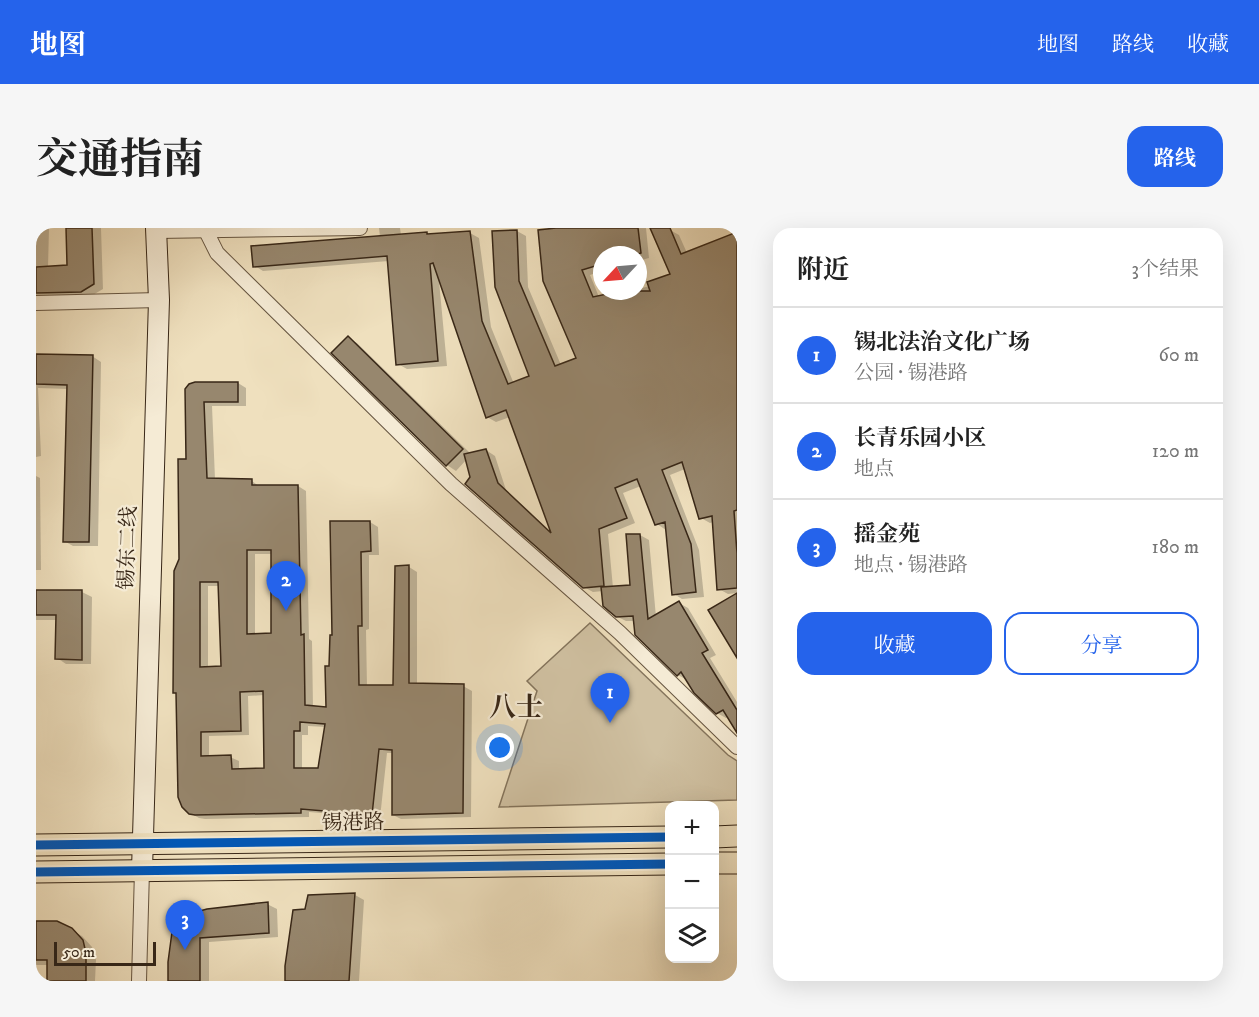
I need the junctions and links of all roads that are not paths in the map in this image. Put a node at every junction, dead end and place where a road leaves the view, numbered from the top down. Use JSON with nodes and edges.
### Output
{"nodes":[{"id":1,"x":360,"y":228,"type":"edge"},
{"id":2,"x":157,"y":230,"type":"edge"},
{"id":3,"x":206,"y":231,"type":"junction"},
{"id":4,"x":159,"y":300,"type":"junction"},
{"id":5,"x":36,"y":303,"type":"edge"},
{"id":6,"x":737,"y":747,"type":"edge"},
{"id":7,"x":737,"y":836,"type":"edge"},
{"id":8,"x":665,"y":837,"type":"edge"},
{"id":9,"x":719,"y":837,"type":"edge"},
{"id":10,"x":143,"y":843,"type":"junction"},
{"id":11,"x":36,"y":845,"type":"edge"},
{"id":12,"x":719,"y":863,"type":"edge"},
{"id":13,"x":737,"y":863,"type":"edge"},
{"id":14,"x":665,"y":864,"type":"edge"},
{"id":15,"x":142,"y":870,"type":"junction"},
{"id":16,"x":36,"y":872,"type":"edge"},
{"id":17,"x":139,"y":981,"type":"edge"}],
"edges":[{"from":1,"to":3,"type":"street"},
{"from":2,"to":3,"type":"street"},
{"from":2,"to":4,"type":"main road","name":"锡东二线"},
{"from":3,"to":6,"type":"street"},
{"from":4,"to":5,"type":"street"},
{"from":4,"to":10,"type":"main road","name":"锡东二线"},
{"from":7,"to":9,"type":"main road"},
{"from":8,"to":10,"type":"main road","name":"锡港路"},
{"from":10,"to":11,"type":"main road","name":"锡港路"},
{"from":10,"to":15,"type":"main road","name":"锡东二线"},
{"from":12,"to":13,"type":"main road"},
{"from":14,"to":15,"type":"main road"},
{"from":15,"to":16,"type":"main road"},
{"from":15,"to":17,"type":"street"}]}
